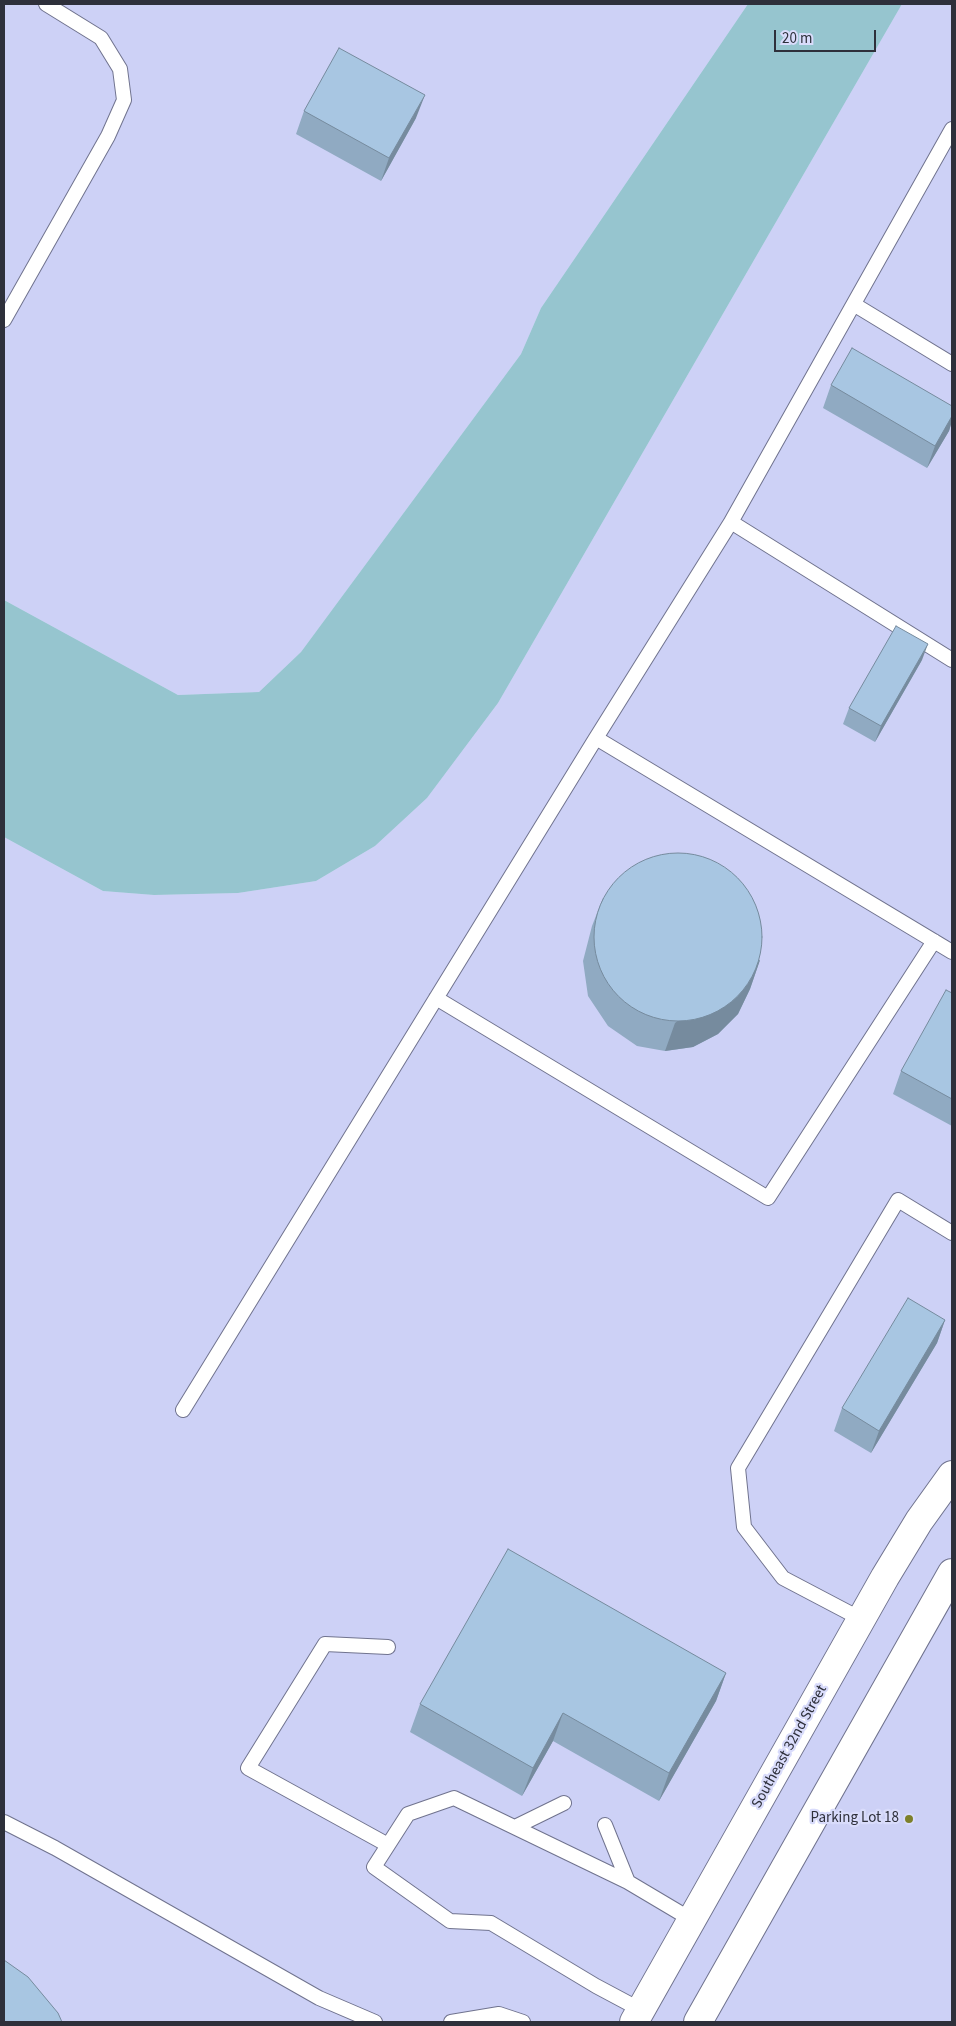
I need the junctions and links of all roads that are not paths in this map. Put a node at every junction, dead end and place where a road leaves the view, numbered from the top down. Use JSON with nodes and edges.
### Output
{"nodes":[{"id":1,"x":46,"y":4,"type":"edge"},
{"id":2,"x":952,"y":129,"type":"edge"},
{"id":3,"x":855,"y":305,"type":"junction"},
{"id":4,"x":4,"y":320,"type":"edge"},
{"id":5,"x":952,"y":364,"type":"edge"},
{"id":6,"x":731,"y":522,"type":"junction"},
{"id":7,"x":952,"y":660,"type":"edge"},
{"id":8,"x":596,"y":738,"type":"junction"},
{"id":9,"x":934,"y":940,"type":"junction"},
{"id":10,"x":952,"y":952,"type":"edge"},
{"id":11,"x":436,"y":998,"type":"junction"},
{"id":12,"x":952,"y":1233,"type":"edge"},
{"id":13,"x":183,"y":1410,"type":"dead end"},
{"id":14,"x":952,"y":1475,"type":"edge"},
{"id":15,"x":952,"y":1573,"type":"edge"},
{"id":16,"x":862,"y":1619,"type":"junction"},
{"id":17,"x":388,"y":1647,"type":"dead end"},
{"id":18,"x":564,"y":1803,"type":"dead end"},
{"id":19,"x":4,"y":1822,"type":"edge"},
{"id":20,"x":605,"y":1825,"type":"dead end"},
{"id":21,"x":515,"y":1827,"type":"junction"},
{"id":22,"x":388,"y":1845,"type":"junction"},
{"id":23,"x":628,"y":1882,"type":"junction"},
{"id":24,"x":692,"y":1920,"type":"junction"},
{"id":25,"x":638,"y":2016,"type":"edge"},
{"id":26,"x":375,"y":2022,"type":"edge"},
{"id":27,"x":450,"y":2022,"type":"edge"},
{"id":28,"x":523,"y":2022,"type":"edge"},
{"id":29,"x":698,"y":2022,"type":"edge"}],
"edges":[{"from":1,"to":4,"type":"lane"},
{"from":2,"to":3,"type":"lane"},
{"from":3,"to":5,"type":"lane"},
{"from":3,"to":6,"type":"lane"},
{"from":6,"to":7,"type":"lane"},
{"from":6,"to":8,"type":"lane"},
{"from":8,"to":9,"type":"lane"},
{"from":8,"to":11,"type":"lane"},
{"from":9,"to":10,"type":"lane"},
{"from":9,"to":11,"type":"lane"},
{"from":11,"to":13,"type":"lane"},
{"from":12,"to":16,"type":"lane"},
{"from":14,"to":16,"type":"street","name":"Southeast 32nd Street"},
{"from":15,"to":29,"type":"street"},
{"from":16,"to":24,"type":"street","name":"Southeast 32nd Street"},
{"from":17,"to":22,"type":"lane"},
{"from":18,"to":21,"type":"lane"},
{"from":19,"to":26,"type":"lane"},
{"from":20,"to":23,"type":"lane"},
{"from":21,"to":22,"type":"lane"},
{"from":21,"to":23,"type":"lane"},
{"from":22,"to":25,"type":"lane"},
{"from":23,"to":24,"type":"lane"},
{"from":24,"to":25,"type":"street","name":"Southeast 32nd Street"},
{"from":27,"to":28,"type":"lane"}]}
